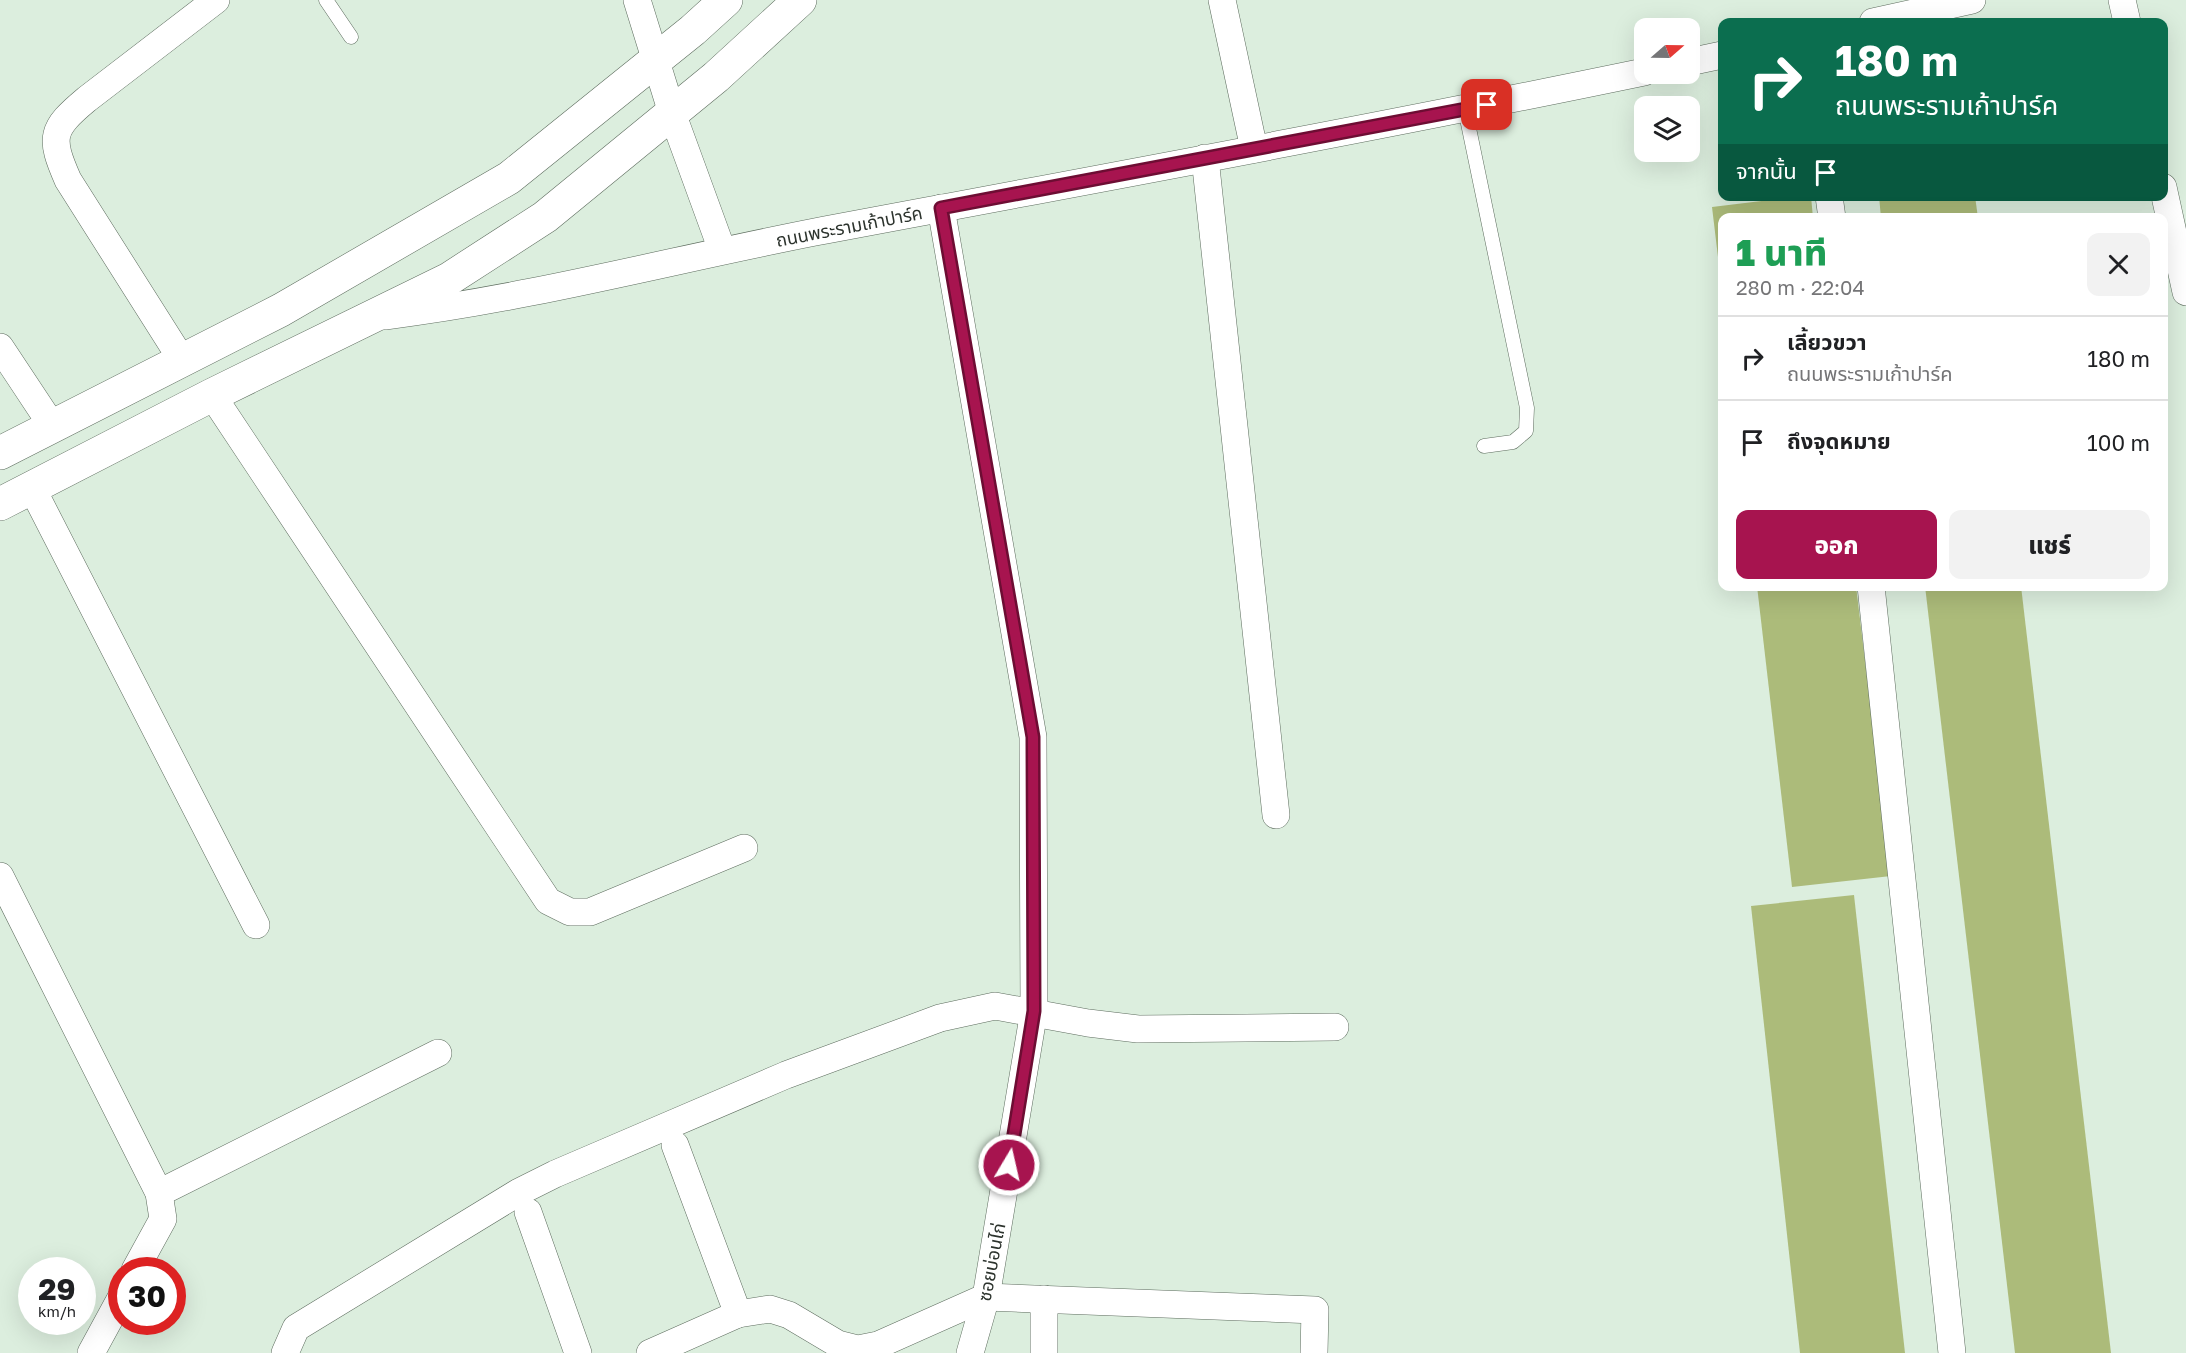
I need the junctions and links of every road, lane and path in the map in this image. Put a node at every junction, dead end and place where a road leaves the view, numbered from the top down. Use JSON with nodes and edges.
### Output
{"nodes":[{"id":1,"x":216,"y":0,"type":"edge"},
{"id":2,"x":326,"y":0,"type":"edge"},
{"id":3,"x":637,"y":0,"type":"edge"},
{"id":4,"x":726,"y":0,"type":"edge"},
{"id":5,"x":800,"y":0,"type":"edge"},
{"id":6,"x":1222,"y":0,"type":"edge"},
{"id":7,"x":1972,"y":0,"type":"edge"},
{"id":8,"x":2122,"y":0,"type":"edge"},
{"id":9,"x":1891,"y":18,"type":"edge"},
{"id":10,"x":2126,"y":18,"type":"edge"},
{"id":11,"x":351,"y":37,"type":"dead end"},
{"id":12,"x":1718,"y":56,"type":"edge"},
{"id":13,"x":657,"y":60,"type":"junction"},
{"id":14,"x":1700,"y":60,"type":"edge"},
{"id":15,"x":1634,"y":74,"type":"edge"},
{"id":16,"x":1465,"y":109,"type":"junction"},
{"id":17,"x":672,"y":113,"type":"junction"},
{"id":18,"x":1254,"y":149,"type":"junction"},
{"id":19,"x":1205,"y":158,"type":"junction"},
{"id":20,"x":2166,"y":201,"type":"edge"},
{"id":21,"x":941,"y":208,"type":"junction"},
{"id":22,"x":722,"y":250,"type":"junction"},
{"id":23,"x":2186,"y":292,"type":"edge"},
{"id":24,"x":373,"y":317,"type":"junction"},
{"id":25,"x":0,"y":347,"type":"edge"},
{"id":26,"x":183,"y":360,"type":"junction"},
{"id":27,"x":212,"y":395,"type":"junction"},
{"id":28,"x":53,"y":426,"type":"junction"},
{"id":29,"x":1484,"y":446,"type":"dead end"},
{"id":30,"x":0,"y":453,"type":"edge"},
{"id":31,"x":32,"y":488,"type":"junction"},
{"id":32,"x":0,"y":504,"type":"edge"},
{"id":33,"x":1872,"y":591,"type":"edge"},
{"id":34,"x":1276,"y":815,"type":"dead end"},
{"id":35,"x":744,"y":848,"type":"dead end"},
{"id":36,"x":0,"y":876,"type":"edge"},
{"id":37,"x":256,"y":925,"type":"dead end"},
{"id":38,"x":1034,"y":1011,"type":"junction"},
{"id":39,"x":1335,"y":1027,"type":"dead end"},
{"id":40,"x":438,"y":1053,"type":"dead end"},
{"id":41,"x":675,"y":1145,"type":"dead end"},
{"id":42,"x":159,"y":1193,"type":"junction"},
{"id":43,"x":528,"y":1212,"type":"dead end"},
{"id":44,"x":142,"y":1257,"type":"edge"},
{"id":45,"x":987,"y":1297,"type":"junction"},
{"id":46,"x":1044,"y":1299,"type":"junction"},
{"id":47,"x":738,"y":1314,"type":"junction"},
{"id":48,"x":108,"y":1322,"type":"edge"},
{"id":49,"x":91,"y":1353,"type":"edge"},
{"id":50,"x":285,"y":1353,"type":"edge"},
{"id":51,"x":578,"y":1353,"type":"edge"},
{"id":52,"x":650,"y":1353,"type":"edge"},
{"id":53,"x":970,"y":1353,"type":"edge"},
{"id":54,"x":1044,"y":1353,"type":"edge"},
{"id":55,"x":1314,"y":1353,"type":"edge"},
{"id":56,"x":1952,"y":1353,"type":"edge"}],
"edges":[{"from":1,"to":26,"type":"street"},
{"from":2,"to":11,"type":"lane"},
{"from":3,"to":13,"type":"street"},
{"from":4,"to":13,"type":"main road"},
{"from":5,"to":17,"type":"main road"},
{"from":6,"to":18,"type":"street"},
{"from":7,"to":9,"type":"street"},
{"from":8,"to":10,"type":"street"},
{"from":12,"to":14,"type":"street"},
{"from":13,"to":17,"type":"street"},
{"from":13,"to":26,"type":"main road"},
{"from":15,"to":16,"type":"street","name":"ถนนพระรามเก้าปาร์ค"},
{"from":16,"to":18,"type":"street","name":"ถนนพระรามเก้าปาร์ค"},
{"from":16,"to":29,"type":"lane"},
{"from":17,"to":22,"type":"street"},
{"from":17,"to":24,"type":"main road"},
{"from":18,"to":19,"type":"street","name":"ถนนพระรามเก้าปาร์ค"},
{"from":19,"to":21,"type":"street","name":"ถนนพระรามเก้าปาร์ค"},
{"from":19,"to":34,"type":"street"},
{"from":20,"to":23,"type":"street"},
{"from":21,"to":22,"type":"street","name":"ถนนพระรามเก้าปาร์ค"},
{"from":21,"to":38,"type":"street","name":"ซอยบ่อนไก่"},
{"from":22,"to":24,"type":"street","name":"ถนนพระรามเก้าปาร์ค"},
{"from":24,"to":27,"type":"main road"},
{"from":25,"to":28,"type":"street"},
{"from":26,"to":28,"type":"main road"},
{"from":27,"to":31,"type":"main road"},
{"from":27,"to":35,"type":"street"},
{"from":28,"to":30,"type":"main road"},
{"from":31,"to":32,"type":"main road"},
{"from":31,"to":37,"type":"street"},
{"from":33,"to":56,"type":"street"},
{"from":36,"to":42,"type":"street"},
{"from":38,"to":39,"type":"street"},
{"from":38,"to":45,"type":"street","name":"ซอยบ่อนไก่"},
{"from":38,"to":50,"type":"street"},
{"from":40,"to":42,"type":"street"},
{"from":41,"to":47,"type":"street"},
{"from":42,"to":44,"type":"street"},
{"from":43,"to":51,"type":"street"},
{"from":45,"to":46,"type":"street"},
{"from":45,"to":47,"type":"street"},
{"from":45,"to":53,"type":"street","name":"ซอยบ่อนไก่"},
{"from":46,"to":54,"type":"street"},
{"from":46,"to":55,"type":"street"},
{"from":47,"to":52,"type":"street"},
{"from":48,"to":49,"type":"street"}]}
